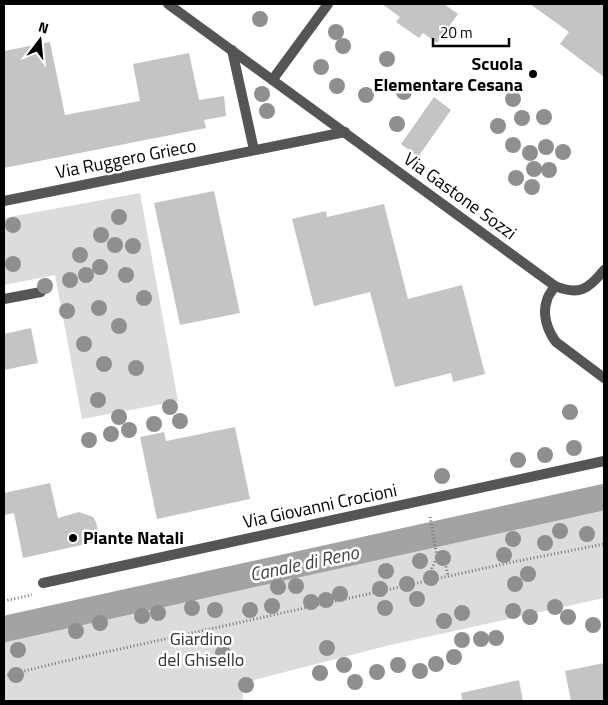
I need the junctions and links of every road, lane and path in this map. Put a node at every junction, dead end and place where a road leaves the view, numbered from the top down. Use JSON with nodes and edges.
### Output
{"nodes":[{"id":1,"x":168,"y":4,"type":"edge"},
{"id":2,"x":328,"y":4,"type":"edge"},
{"id":3,"x":232,"y":50,"type":"junction"},
{"id":4,"x":273,"y":79,"type":"junction"},
{"id":5,"x":345,"y":132,"type":"junction"},
{"id":6,"x":254,"y":150,"type":"junction"},
{"id":7,"x":4,"y":201,"type":"edge"},
{"id":8,"x":604,"y":270,"type":"edge"},
{"id":9,"x":555,"y":286,"type":"junction"},
{"id":10,"x":40,"y":292,"type":"dead end"},
{"id":11,"x":4,"y":300,"type":"edge"},
{"id":12,"x":604,"y":378,"type":"edge"},
{"id":13,"x":604,"y":460,"type":"edge"},
{"id":14,"x":429,"y":510,"type":"dead end"},
{"id":15,"x":604,"y":544,"type":"edge"},
{"id":16,"x":437,"y":557,"type":"junction"},
{"id":17,"x":448,"y":576,"type":"junction"},
{"id":18,"x":435,"y":579,"type":"junction"},
{"id":19,"x":43,"y":583,"type":"dead end"},
{"id":20,"x":4,"y":676,"type":"edge"}],
"edges":[{"from":1,"to":3,"type":"street","name":"Via Gastone Sozzi"},
{"from":2,"to":4,"type":"street"},
{"from":3,"to":4,"type":"street","name":"Via Gastone Sozzi"},
{"from":3,"to":6,"type":"street"},
{"from":4,"to":5,"type":"street","name":"Via Gastone Sozzi"},
{"from":5,"to":6,"type":"street","name":"Via Ruggero Grieco"},
{"from":5,"to":9,"type":"street","name":"Via Gastone Sozzi"},
{"from":6,"to":7,"type":"street","name":"Via Ruggero Grieco"},
{"from":8,"to":9,"type":"street","name":"Via Gastone Sozzi"},
{"from":9,"to":12,"type":"street"},
{"from":10,"to":11,"type":"street"},
{"from":13,"to":19,"type":"street","name":"Via Giovanni Crocioni"},
{"from":14,"to":16,"type":"path"},
{"from":15,"to":17,"type":"path"},
{"from":16,"to":17,"type":"path"},
{"from":16,"to":18,"type":"path"},
{"from":17,"to":18,"type":"path"},
{"from":18,"to":20,"type":"path"}]}
